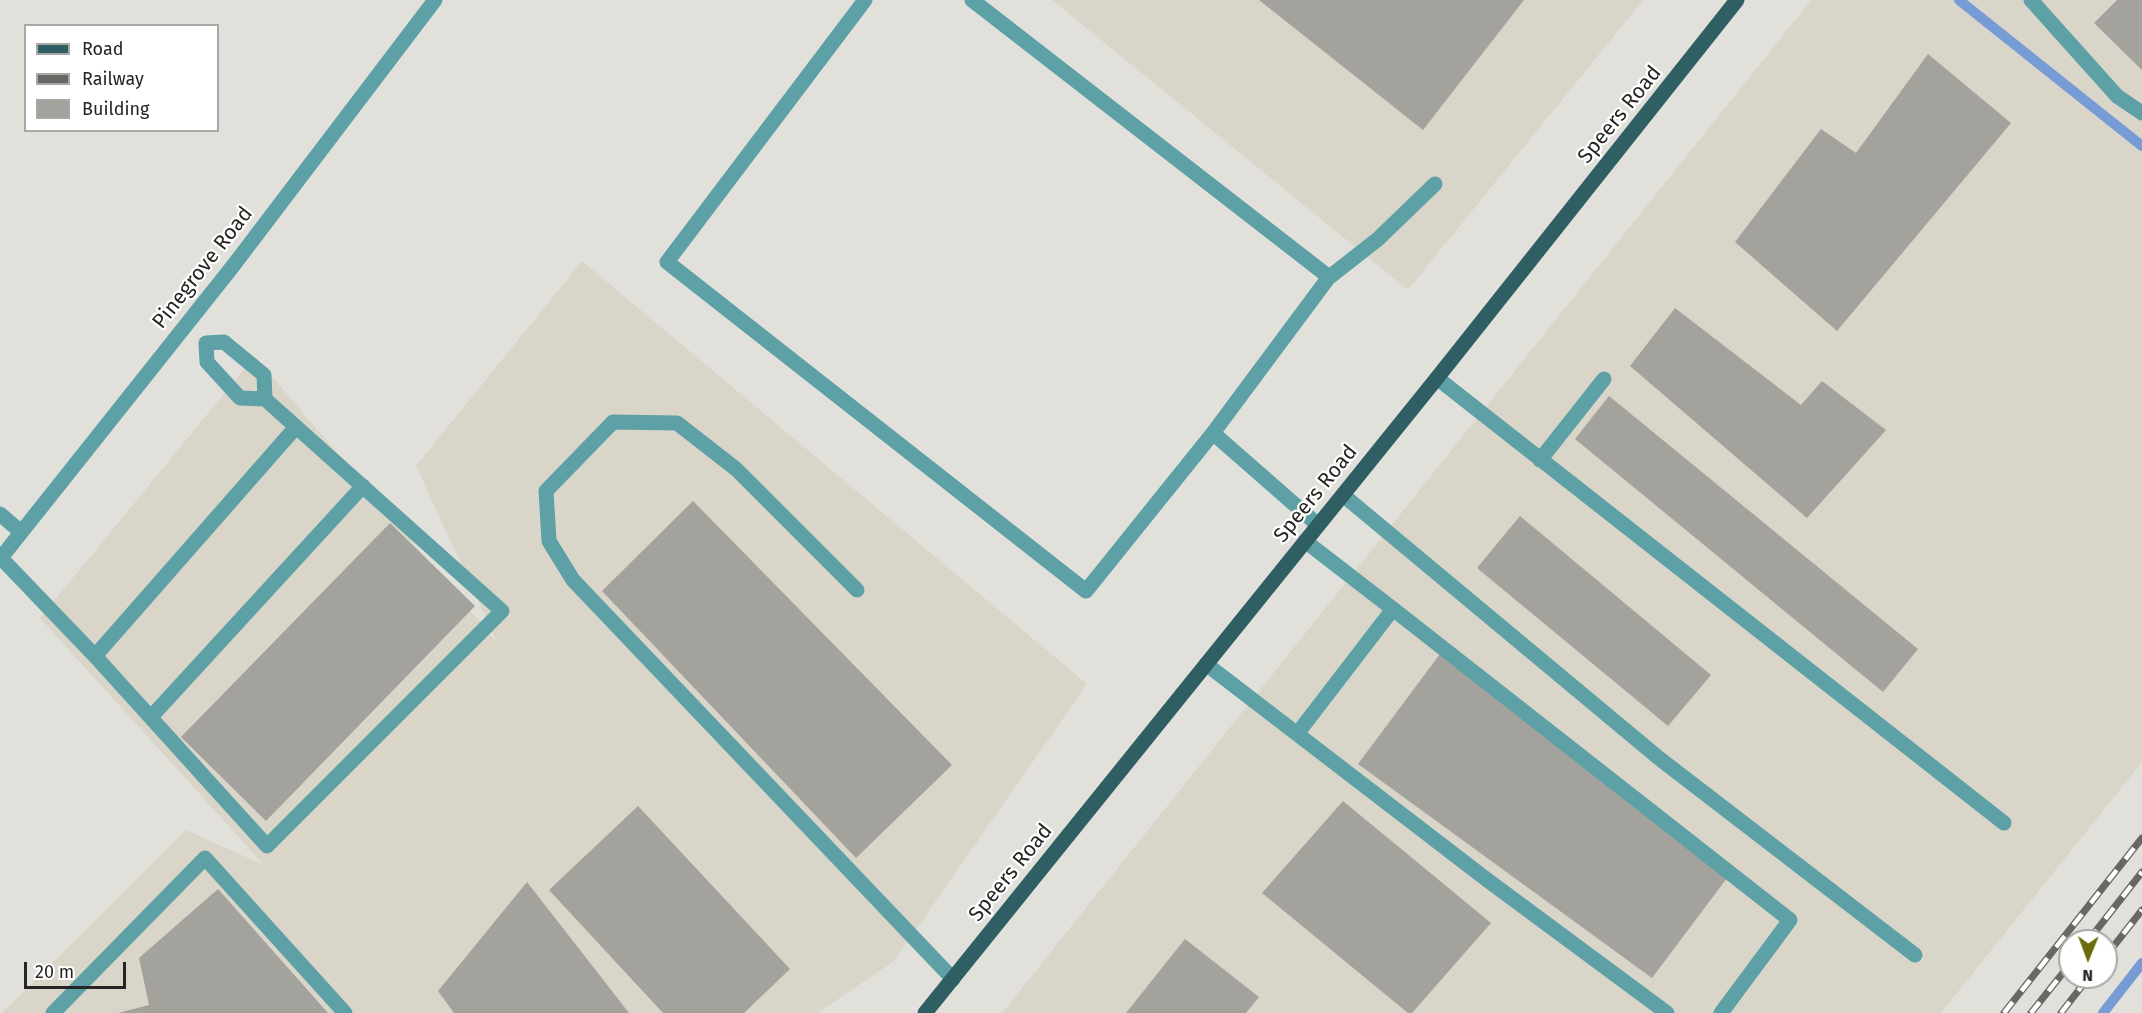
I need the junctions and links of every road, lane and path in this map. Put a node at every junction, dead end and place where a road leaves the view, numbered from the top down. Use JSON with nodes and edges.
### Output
{"nodes":[{"id":1,"x":435,"y":0,"type":"edge"},
{"id":2,"x":865,"y":0,"type":"edge"},
{"id":3,"x":972,"y":0,"type":"edge"},
{"id":4,"x":1737,"y":0,"type":"edge"},
{"id":5,"x":2031,"y":0,"type":"edge"},
{"id":6,"x":2142,"y":113,"type":"edge"},
{"id":7,"x":1435,"y":184,"type":"dead end"},
{"id":8,"x":1327,"y":279,"type":"junction"},
{"id":9,"x":186,"y":325,"type":"junction"},
{"id":10,"x":206,"y":343,"type":"junction"},
{"id":11,"x":1437,"y":378,"type":"junction"},
{"id":12,"x":1604,"y":379,"type":"dead end"},
{"id":13,"x":265,"y":399,"type":"junction"},
{"id":14,"x":296,"y":427,"type":"junction"},
{"id":15,"x":1213,"y":433,"type":"junction"},
{"id":16,"x":1540,"y":460,"type":"junction"},
{"id":17,"x":363,"y":486,"type":"junction"},
{"id":18,"x":1343,"y":495,"type":"junction"},
{"id":19,"x":0,"y":514,"type":"edge"},
{"id":20,"x":1317,"y":525,"type":"junction"},
{"id":21,"x":21,"y":532,"type":"junction"},
{"id":22,"x":1305,"y":541,"type":"junction"},
{"id":23,"x":0,"y":558,"type":"edge"},
{"id":24,"x":857,"y":590,"type":"dead end"},
{"id":25,"x":1393,"y":609,"type":"junction"},
{"id":26,"x":95,"y":656,"type":"junction"},
{"id":27,"x":1206,"y":664,"type":"junction"},
{"id":28,"x":151,"y":717,"type":"junction"},
{"id":29,"x":1297,"y":734,"type":"junction"},
{"id":30,"x":2004,"y":823,"type":"dead end"},
{"id":31,"x":1915,"y":955,"type":"dead end"},
{"id":32,"x":953,"y":979,"type":"junction"},
{"id":33,"x":53,"y":1013,"type":"edge"},
{"id":34,"x":345,"y":1013,"type":"edge"},
{"id":35,"x":925,"y":1013,"type":"edge"},
{"id":36,"x":1667,"y":1013,"type":"edge"},
{"id":37,"x":1721,"y":1013,"type":"edge"}],
"edges":[{"from":1,"to":9,"type":"street","name":"Pinegrove Road"},
{"from":2,"to":15,"type":"street"},
{"from":3,"to":8,"type":"street"},
{"from":4,"to":11,"type":"main road","name":"Speers Road"},
{"from":5,"to":6,"type":"street"},
{"from":7,"to":8,"type":"street"},
{"from":8,"to":15,"type":"street"},
{"from":9,"to":10,"type":"street"},
{"from":9,"to":21,"type":"street","name":"Pinegrove Road"},
{"from":10,"to":13,"type":"street"},
{"from":10,"to":13,"type":"street"},
{"from":11,"to":16,"type":"street"},
{"from":11,"to":18,"type":"main road","name":"Speers Road"},
{"from":12,"to":16,"type":"street"},
{"from":13,"to":14,"type":"street"},
{"from":14,"to":17,"type":"street"},
{"from":14,"to":26,"type":"street"},
{"from":15,"to":20,"type":"street"},
{"from":16,"to":30,"type":"street"},
{"from":17,"to":28,"type":"street"},
{"from":17,"to":28,"type":"street"},
{"from":18,"to":20,"type":"main road","name":"Speers Road"},
{"from":18,"to":31,"type":"street"},
{"from":19,"to":21,"type":"street"},
{"from":20,"to":22,"type":"main road","name":"Speers Road"},
{"from":21,"to":23,"type":"street","name":"Pinegrove Road"},
{"from":22,"to":25,"type":"street"},
{"from":22,"to":27,"type":"main road","name":"Speers Road"},
{"from":23,"to":26,"type":"street"},
{"from":24,"to":32,"type":"street"},
{"from":25,"to":29,"type":"street"},
{"from":25,"to":37,"type":"street"},
{"from":26,"to":28,"type":"street"},
{"from":27,"to":29,"type":"street"},
{"from":27,"to":32,"type":"main road","name":"Speers Road"},
{"from":29,"to":36,"type":"street"},
{"from":32,"to":35,"type":"main road","name":"Speers Road"},
{"from":33,"to":34,"type":"street"}]}
